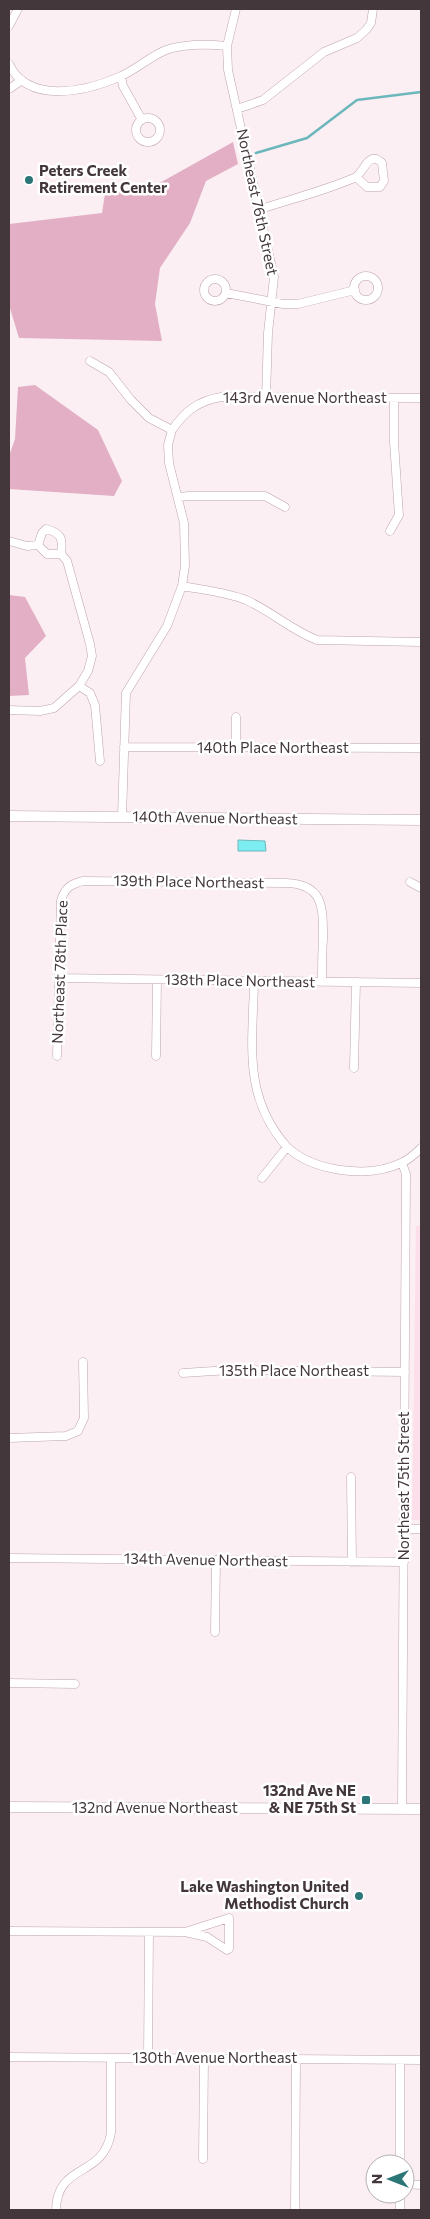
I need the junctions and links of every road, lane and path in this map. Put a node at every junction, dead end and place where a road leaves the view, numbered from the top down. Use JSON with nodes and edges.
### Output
{"nodes":[{"id":1,"x":18,"y":9,"type":"edge"},
{"id":2,"x":236,"y":9,"type":"edge"},
{"id":3,"x":374,"y":9,"type":"edge"},
{"id":4,"x":9,"y":26,"type":"edge"},
{"id":5,"x":227,"y":46,"type":"junction"},
{"id":6,"x":9,"y":64,"type":"edge"},
{"id":7,"x":121,"y":76,"type":"junction"},
{"id":8,"x":22,"y":80,"type":"junction"},
{"id":9,"x":9,"y":89,"type":"edge"},
{"id":10,"x":237,"y":109,"type":"junction"},
{"id":11,"x":142,"y":120,"type":"dead end"},
{"id":12,"x":356,"y":178,"type":"dead end"},
{"id":13,"x":260,"y":209,"type":"junction"},
{"id":14,"x":355,"y":290,"type":"dead end"},
{"id":15,"x":226,"y":293,"type":"dead end"},
{"id":16,"x":272,"y":303,"type":"junction"},
{"id":17,"x":90,"y":361,"type":"dead end"},
{"id":18,"x":266,"y":397,"type":"junction"},
{"id":19,"x":394,"y":398,"type":"junction"},
{"id":20,"x":421,"y":398,"type":"edge"},
{"id":21,"x":172,"y":430,"type":"junction"},
{"id":22,"x":178,"y":498,"type":"junction"},
{"id":23,"x":285,"y":507,"type":"dead end"},
{"id":24,"x":390,"y":531,"type":"dead end"},
{"id":25,"x":9,"y":541,"type":"edge"},
{"id":26,"x":38,"y":545,"type":"junction"},
{"id":27,"x":61,"y":554,"type":"junction"},
{"id":28,"x":182,"y":586,"type":"junction"},
{"id":29,"x":421,"y":642,"type":"edge"},
{"id":30,"x":79,"y":686,"type":"junction"},
{"id":31,"x":9,"y":710,"type":"edge"},
{"id":32,"x":236,"y":717,"type":"dead end"},
{"id":33,"x":124,"y":747,"type":"junction"},
{"id":34,"x":236,"y":748,"type":"junction"},
{"id":35,"x":421,"y":748,"type":"edge"},
{"id":36,"x":100,"y":761,"type":"dead end"},
{"id":37,"x":9,"y":816,"type":"edge"},
{"id":38,"x":122,"y":817,"type":"junction"},
{"id":39,"x":421,"y":820,"type":"edge"},
{"id":40,"x":410,"y":882,"type":"dead end"},
{"id":41,"x":67,"y":888,"type":"joint"},
{"id":42,"x":421,"y":888,"type":"edge"},
{"id":43,"x":58,"y":978,"type":"junction"},
{"id":44,"x":157,"y":980,"type":"junction"},
{"id":45,"x":254,"y":980,"type":"junction"},
{"id":46,"x":322,"y":982,"type":"junction"},
{"id":47,"x":356,"y":982,"type":"junction"},
{"id":48,"x":421,"y":983,"type":"edge"},
{"id":49,"x":57,"y":1056,"type":"dead end"},
{"id":50,"x":156,"y":1056,"type":"dead end"},
{"id":51,"x":354,"y":1068,"type":"dead end"},
{"id":52,"x":287,"y":1147,"type":"junction"},
{"id":53,"x":421,"y":1148,"type":"edge"},
{"id":54,"x":402,"y":1163,"type":"junction"},
{"id":55,"x":262,"y":1178,"type":"dead end"},
{"id":56,"x":83,"y":1362,"type":"dead end"},
{"id":57,"x":405,"y":1372,"type":"junction"},
{"id":58,"x":183,"y":1373,"type":"dead end"},
{"id":59,"x":9,"y":1438,"type":"edge"},
{"id":60,"x":351,"y":1477,"type":"dead end"},
{"id":61,"x":404,"y":1529,"type":"junction"},
{"id":62,"x":421,"y":1529,"type":"edge"},
{"id":63,"x":9,"y":1558,"type":"edge"},
{"id":64,"x":216,"y":1560,"type":"junction"},
{"id":65,"x":352,"y":1562,"type":"junction"},
{"id":66,"x":404,"y":1562,"type":"junction"},
{"id":67,"x":215,"y":1632,"type":"dead end"},
{"id":68,"x":9,"y":1683,"type":"edge"},
{"id":69,"x":75,"y":1684,"type":"dead end"},
{"id":70,"x":9,"y":1807,"type":"edge"},
{"id":71,"x":402,"y":1809,"type":"junction"},
{"id":72,"x":421,"y":1809,"type":"edge"},
{"id":73,"x":9,"y":1931,"type":"edge"},
{"id":74,"x":149,"y":1932,"type":"junction"},
{"id":75,"x":185,"y":1932,"type":"junction"},
{"id":76,"x":9,"y":2057,"type":"edge"},
{"id":77,"x":111,"y":2058,"type":"junction"},
{"id":78,"x":148,"y":2058,"type":"junction"},
{"id":79,"x":204,"y":2058,"type":"junction"},
{"id":80,"x":296,"y":2059,"type":"junction"},
{"id":81,"x":400,"y":2060,"type":"junction"},
{"id":82,"x":421,"y":2060,"type":"edge"},
{"id":83,"x":400,"y":2154,"type":"edge"},
{"id":84,"x":203,"y":2159,"type":"dead end"},
{"id":85,"x":56,"y":2210,"type":"edge"},
{"id":86,"x":295,"y":2210,"type":"edge"}],
"edges":[{"from":1,"to":4,"type":"street"},
{"from":2,"to":5,"type":"street","name":"Northeast 76th Street"},
{"from":3,"to":10,"type":"street"},
{"from":5,"to":7,"type":"street"},
{"from":5,"to":10,"type":"street","name":"Northeast 76th Street"},
{"from":6,"to":8,"type":"street"},
{"from":7,"to":8,"type":"street"},
{"from":7,"to":11,"type":"street"},
{"from":8,"to":9,"type":"street"},
{"from":10,"to":13,"type":"street","name":"Northeast 76th Street"},
{"from":12,"to":13,"type":"street"},
{"from":13,"to":16,"type":"street","name":"Northeast 76th Street"},
{"from":14,"to":16,"type":"street"},
{"from":15,"to":16,"type":"street"},
{"from":16,"to":18,"type":"street","name":"Northeast 76th Street"},
{"from":17,"to":21,"type":"street"},
{"from":18,"to":19,"type":"street","name":"143rd Avenue Northeast"},
{"from":18,"to":21,"type":"street","name":"143rd Avenue Northeast"},
{"from":19,"to":20,"type":"street","name":"143rd Avenue Northeast"},
{"from":19,"to":24,"type":"street"},
{"from":21,"to":22,"type":"street"},
{"from":22,"to":23,"type":"street"},
{"from":22,"to":28,"type":"street"},
{"from":25,"to":26,"type":"street"},
{"from":26,"to":27,"type":"street"},
{"from":26,"to":27,"type":"street"},
{"from":27,"to":30,"type":"street"},
{"from":28,"to":29,"type":"street"},
{"from":28,"to":33,"type":"street"},
{"from":30,"to":31,"type":"street"},
{"from":30,"to":36,"type":"street"},
{"from":32,"to":34,"type":"street"},
{"from":33,"to":34,"type":"street","name":"140th Place Northeast"},
{"from":33,"to":38,"type":"street"},
{"from":34,"to":35,"type":"street","name":"140th Place Northeast"},
{"from":37,"to":38,"type":"main road","name":"140th Avenue Northeast"},
{"from":38,"to":39,"type":"main road","name":"140th Avenue Northeast"},
{"from":40,"to":42,"type":"street"},
{"from":41,"to":43,"type":"street","name":"Northeast 78th Place"},
{"from":41,"to":46,"type":"street","name":"139th Place Northeast"},
{"from":43,"to":44,"type":"street","name":"138th Place Northeast"},
{"from":43,"to":49,"type":"street","name":"Northeast 78th Place"},
{"from":44,"to":45,"type":"street","name":"138th Place Northeast"},
{"from":44,"to":50,"type":"street"},
{"from":45,"to":46,"type":"street","name":"138th Place Northeast"},
{"from":45,"to":52,"type":"street"},
{"from":46,"to":47,"type":"street","name":"138th Place Northeast"},
{"from":47,"to":48,"type":"street","name":"138th Place Northeast"},
{"from":47,"to":51,"type":"street"},
{"from":52,"to":54,"type":"street"},
{"from":52,"to":55,"type":"street"},
{"from":53,"to":54,"type":"street"},
{"from":54,"to":57,"type":"street","name":"Northeast 75th Street"},
{"from":56,"to":59,"type":"street"},
{"from":57,"to":58,"type":"street","name":"135th Place Northeast"},
{"from":57,"to":61,"type":"street","name":"Northeast 75th Street"},
{"from":60,"to":65,"type":"street"},
{"from":61,"to":62,"type":"street"},
{"from":61,"to":66,"type":"street","name":"Northeast 75th Street"},
{"from":63,"to":64,"type":"street","name":"134th Avenue Northeast"},
{"from":64,"to":65,"type":"street","name":"134th Avenue Northeast"},
{"from":64,"to":67,"type":"street"},
{"from":65,"to":66,"type":"street","name":"134th Avenue Northeast"},
{"from":66,"to":71,"type":"street","name":"Northeast 75th Street"},
{"from":68,"to":69,"type":"street"},
{"from":70,"to":71,"type":"main road","name":"132nd Avenue Northeast"},
{"from":71,"to":72,"type":"main road","name":"132nd Avenue Northeast"},
{"from":73,"to":74,"type":"street"},
{"from":74,"to":75,"type":"street"},
{"from":74,"to":78,"type":"street"},
{"from":75,"to":75,"type":"street"},
{"from":76,"to":77,"type":"street","name":"130th Avenue Northeast"},
{"from":77,"to":78,"type":"street","name":"130th Avenue Northeast"},
{"from":77,"to":85,"type":"street"},
{"from":78,"to":79,"type":"street","name":"130th Avenue Northeast"},
{"from":79,"to":80,"type":"street","name":"130th Avenue Northeast"},
{"from":79,"to":84,"type":"street"},
{"from":80,"to":81,"type":"street","name":"130th Avenue Northeast"},
{"from":80,"to":86,"type":"street"},
{"from":81,"to":82,"type":"street","name":"130th Avenue Northeast"},
{"from":81,"to":83,"type":"street"}]}
